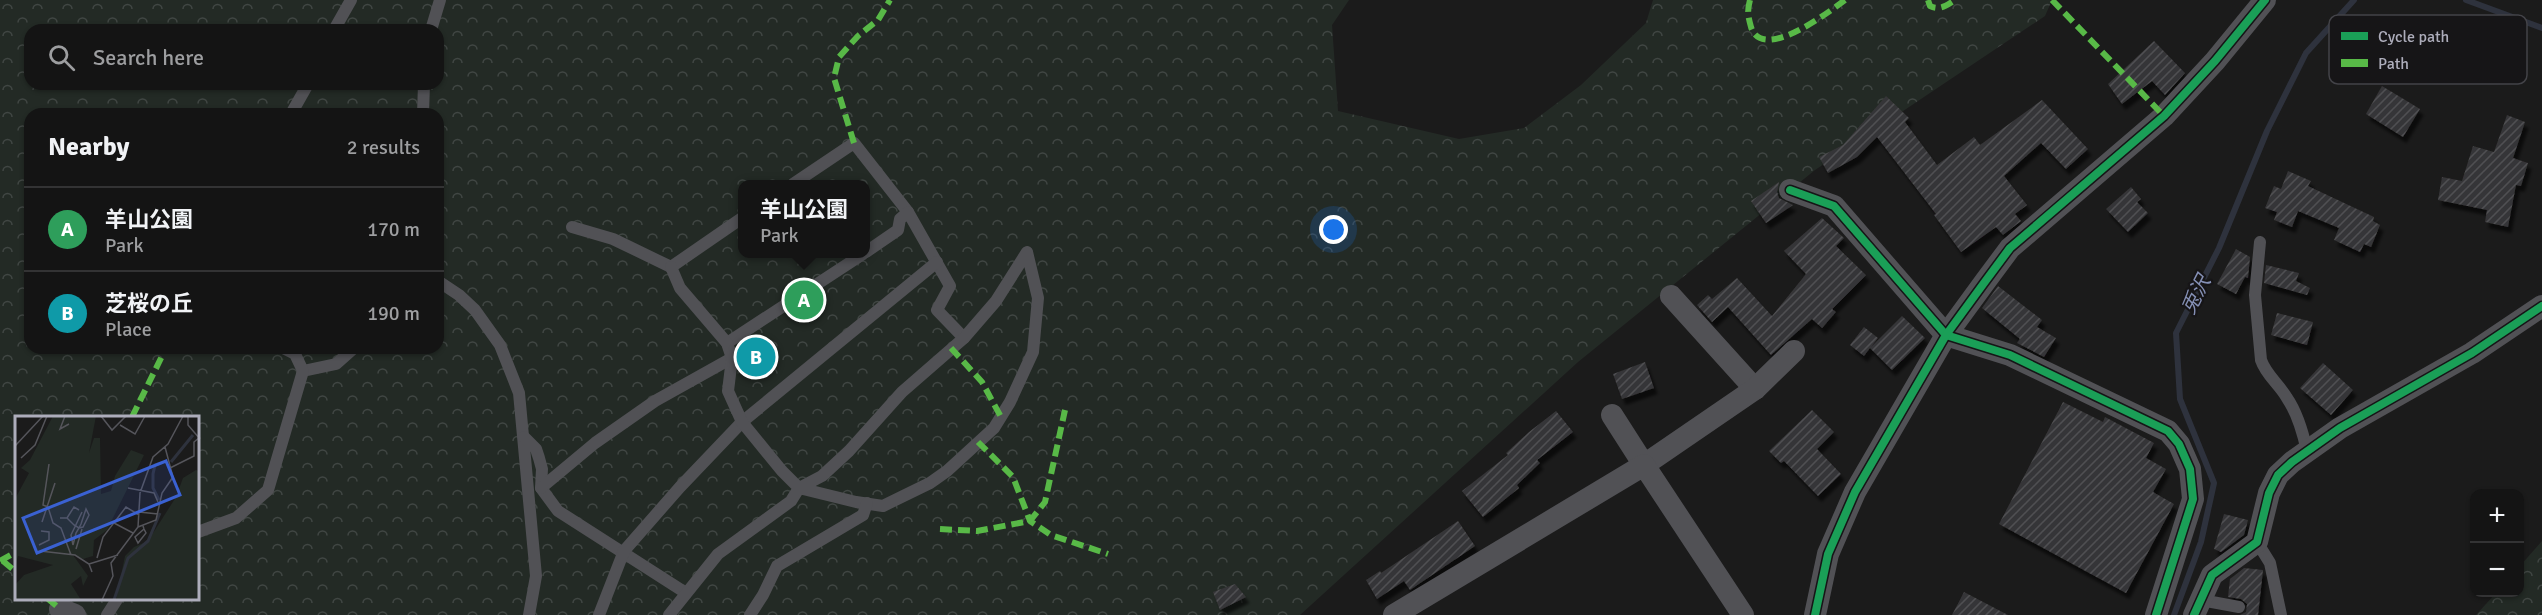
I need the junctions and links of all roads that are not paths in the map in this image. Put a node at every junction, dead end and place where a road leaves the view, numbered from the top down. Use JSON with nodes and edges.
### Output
{"nodes":[{"id":1,"x":351,"y":0,"type":"edge"},
{"id":2,"x":440,"y":0,"type":"edge"},
{"id":3,"x":2265,"y":0,"type":"edge"},
{"id":4,"x":337,"y":24,"type":"edge"},
{"id":5,"x":433,"y":24,"type":"edge"},
{"id":6,"x":305,"y":90,"type":"edge"},
{"id":7,"x":424,"y":90,"type":"edge"},
{"id":8,"x":294,"y":108,"type":"edge"},
{"id":9,"x":423,"y":108,"type":"edge"},
{"id":10,"x":799,"y":180,"type":"edge"},
{"id":11,"x":1790,"y":190,"type":"dead end"},
{"id":12,"x":908,"y":212,"type":"junction"},
{"id":13,"x":738,"y":221,"type":"edge"},
{"id":14,"x":572,"y":227,"type":"dead end"},
{"id":15,"x":2260,"y":243,"type":"dead end"},
{"id":16,"x":870,"y":249,"type":"edge"},
{"id":17,"x":856,"y":258,"type":"edge"},
{"id":18,"x":938,"y":262,"type":"junction"},
{"id":19,"x":671,"y":267,"type":"junction"},
{"id":20,"x":444,"y":285,"type":"edge"},
{"id":21,"x":1671,"y":296,"type":"dead end"},
{"id":22,"x":2542,"y":306,"type":"edge"},
{"id":23,"x":1946,"y":335,"type":"junction"},
{"id":24,"x":964,"y":338,"type":"junction"},
{"id":25,"x":727,"y":343,"type":"junction"},
{"id":26,"x":1794,"y":351,"type":"dead end"},
{"id":27,"x":295,"y":354,"type":"edge"},
{"id":28,"x":347,"y":354,"type":"edge"},
{"id":29,"x":732,"y":358,"type":"junction"},
{"id":30,"x":303,"y":371,"type":"junction"},
{"id":31,"x":1755,"y":388,"type":"junction"},
{"id":32,"x":1612,"y":415,"type":"dead end"},
{"id":33,"x":742,"y":422,"type":"junction"},
{"id":34,"x":524,"y":437,"type":"junction"},
{"id":35,"x":2307,"y":451,"type":"junction"},
{"id":36,"x":1644,"y":465,"type":"junction"},
{"id":37,"x":541,"y":488,"type":"junction"},
{"id":38,"x":799,"y":489,"type":"junction"},
{"id":39,"x":867,"y":504,"type":"junction"},
{"id":40,"x":200,"y":531,"type":"edge"},
{"id":41,"x":2257,"y":542,"type":"junction"},
{"id":42,"x":624,"y":552,"type":"junction"},
{"id":43,"x":686,"y":593,"type":"junction"},
{"id":44,"x":117,"y":600,"type":"edge"},
{"id":45,"x":2240,"y":607,"type":"dead end"},
{"id":46,"x":2197,"y":608,"type":"edge"},
{"id":47,"x":107,"y":615,"type":"edge"},
{"id":48,"x":529,"y":615,"type":"edge"},
{"id":49,"x":599,"y":615,"type":"edge"},
{"id":50,"x":669,"y":615,"type":"edge"},
{"id":51,"x":750,"y":615,"type":"edge"},
{"id":52,"x":1394,"y":615,"type":"edge"},
{"id":53,"x":1743,"y":615,"type":"edge"},
{"id":54,"x":1815,"y":615,"type":"edge"},
{"id":55,"x":2156,"y":615,"type":"edge"},
{"id":56,"x":2281,"y":615,"type":"edge"}],
"edges":[{"from":1,"to":4,"type":"lane"},
{"from":2,"to":5,"type":"lane"},
{"from":3,"to":23,"type":"street"},
{"from":6,"to":8,"type":"lane"},
{"from":7,"to":9,"type":"lane"},
{"from":10,"to":12,"type":"lane"},
{"from":11,"to":23,"type":"street"},
{"from":12,"to":16,"type":"lane"},
{"from":12,"to":18,"type":"lane"},
{"from":13,"to":19,"type":"lane"},
{"from":14,"to":19,"type":"lane"},
{"from":15,"to":35,"type":"lane"},
{"from":17,"to":25,"type":"lane"},
{"from":18,"to":24,"type":"lane"},
{"from":18,"to":33,"type":"lane"},
{"from":19,"to":25,"type":"lane"},
{"from":20,"to":34,"type":"lane"},
{"from":21,"to":31,"type":"street"},
{"from":22,"to":35,"type":"street"},
{"from":23,"to":54,"type":"street"},
{"from":23,"to":55,"type":"street"},
{"from":24,"to":38,"type":"lane"},
{"from":24,"to":39,"type":"lane"},
{"from":25,"to":29,"type":"lane"},
{"from":26,"to":31,"type":"street"},
{"from":27,"to":30,"type":"lane"},
{"from":28,"to":30,"type":"lane"},
{"from":29,"to":33,"type":"lane"},
{"from":29,"to":37,"type":"lane"},
{"from":30,"to":40,"type":"lane"},
{"from":31,"to":36,"type":"street"},
{"from":32,"to":36,"type":"street"},
{"from":33,"to":38,"type":"lane"},
{"from":33,"to":42,"type":"lane"},
{"from":34,"to":37,"type":"lane"},
{"from":34,"to":48,"type":"lane"},
{"from":35,"to":41,"type":"street"},
{"from":36,"to":52,"type":"street"},
{"from":36,"to":53,"type":"street"},
{"from":37,"to":42,"type":"lane"},
{"from":38,"to":39,"type":"lane"},
{"from":38,"to":43,"type":"lane"},
{"from":39,"to":51,"type":"lane"},
{"from":41,"to":46,"type":"street"},
{"from":41,"to":56,"type":"lane"},
{"from":42,"to":43,"type":"lane"},
{"from":42,"to":49,"type":"lane"},
{"from":43,"to":50,"type":"lane"},
{"from":44,"to":47,"type":"lane"},
{"from":45,"to":46,"type":"lane"}]}
